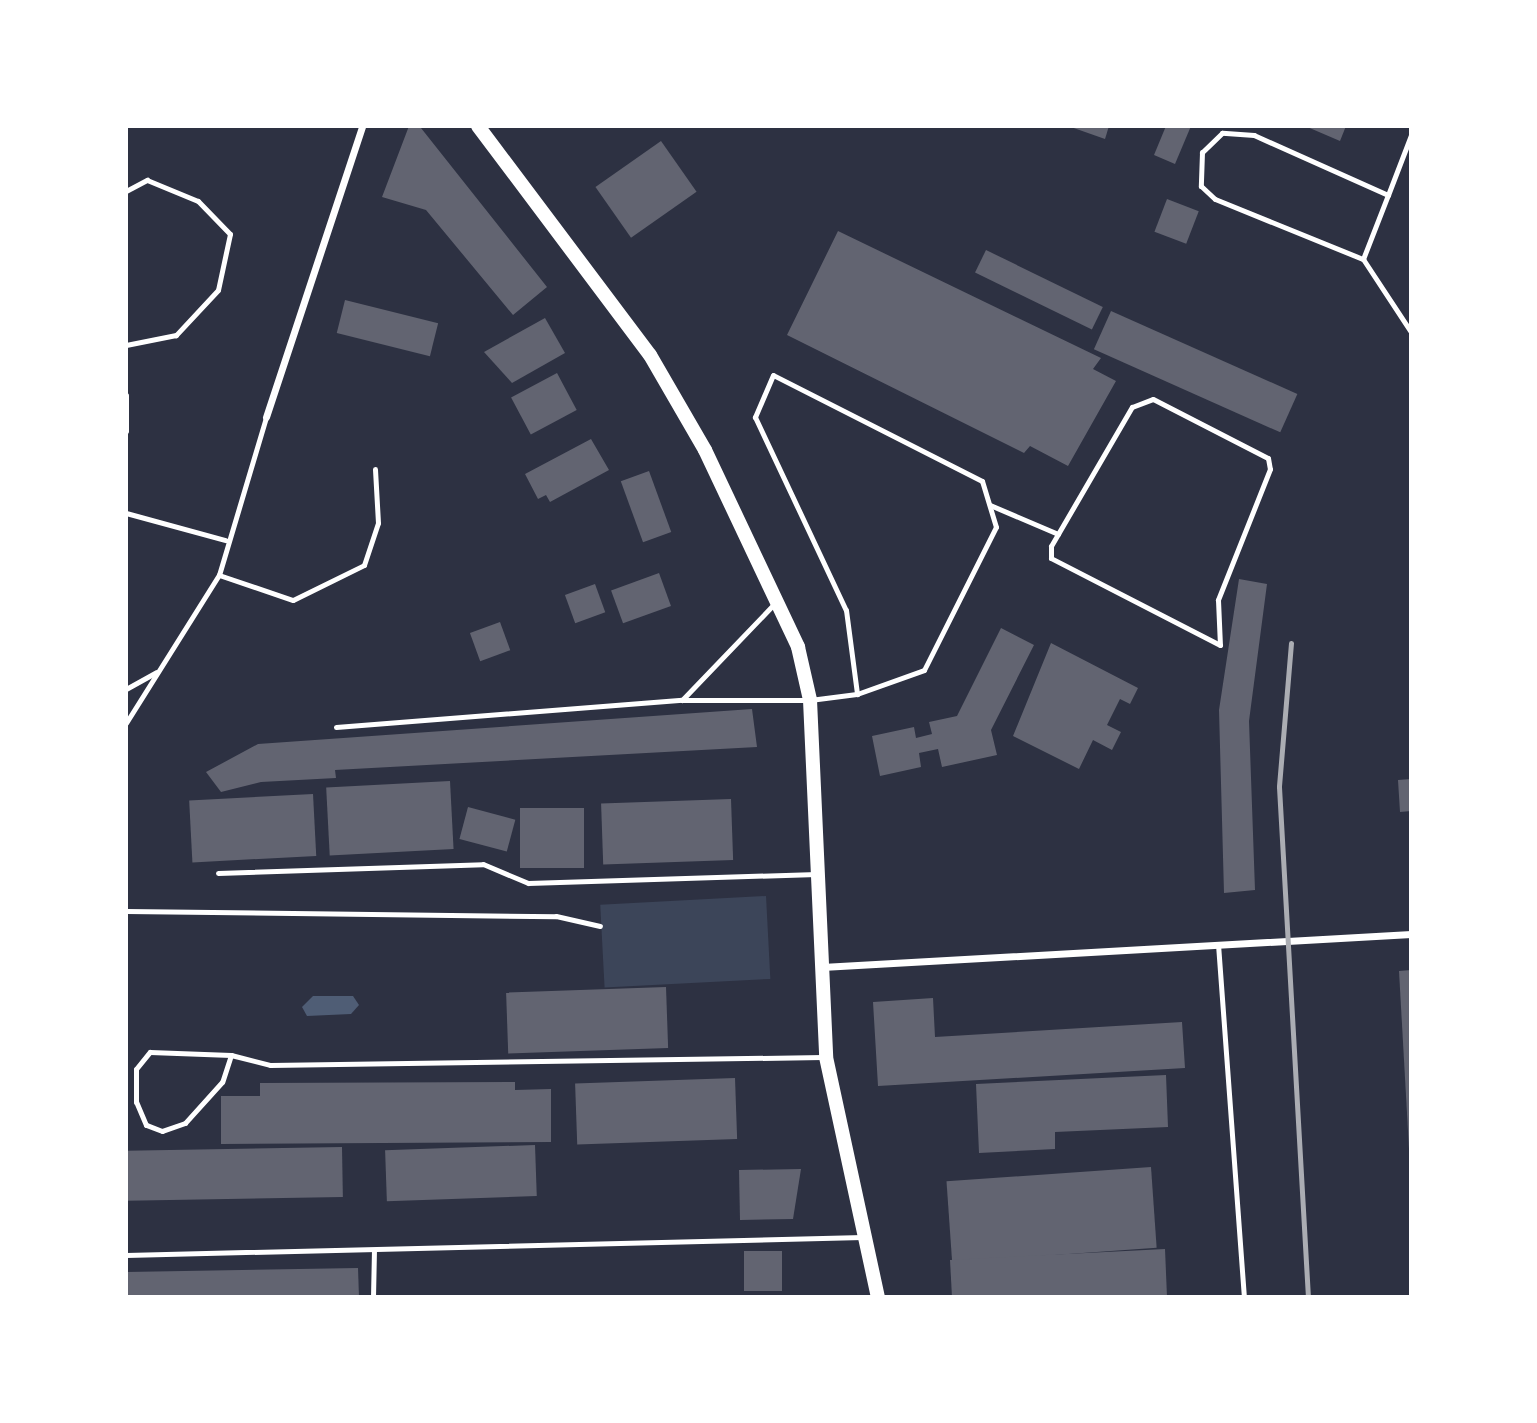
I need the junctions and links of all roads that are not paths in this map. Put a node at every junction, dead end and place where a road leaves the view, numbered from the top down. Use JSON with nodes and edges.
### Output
{"nodes":[{"id":1,"x":362,"y":126,"type":"edge"},
{"id":2,"x":478,"y":126,"type":"edge"},
{"id":3,"x":1411,"y":135,"type":"edge"},
{"id":4,"x":126,"y":191,"type":"edge"},
{"id":5,"x":1388,"y":195,"type":"junction"},
{"id":6,"x":1363,"y":259,"type":"junction"},
{"id":7,"x":1411,"y":332,"type":"edge"},
{"id":8,"x":126,"y":345,"type":"edge"},
{"id":9,"x":126,"y":395,"type":"edge"},
{"id":10,"x":267,"y":417,"type":"joint"},
{"id":11,"x":126,"y":431,"type":"edge"},
{"id":12,"x":375,"y":470,"type":"dead end"},
{"id":13,"x":989,"y":505,"type":"junction"},
{"id":14,"x":126,"y":513,"type":"edge"},
{"id":15,"x":1058,"y":534,"type":"junction"},
{"id":16,"x":225,"y":540,"type":"junction"},
{"id":17,"x":219,"y":575,"type":"junction"},
{"id":18,"x":778,"y":600,"type":"junction"},
{"id":19,"x":160,"y":671,"type":"junction"},
{"id":20,"x":126,"y":689,"type":"edge"},
{"id":21,"x":858,"y":694,"type":"junction"},
{"id":22,"x":682,"y":700,"type":"junction"},
{"id":23,"x":810,"y":701,"type":"junction"},
{"id":24,"x":126,"y":723,"type":"edge"},
{"id":25,"x":335,"y":727,"type":"dead end"},
{"id":26,"x":218,"y":873,"type":"dead end"},
{"id":27,"x":820,"y":874,"type":"junction"},
{"id":28,"x":126,"y":911,"type":"edge"},
{"id":29,"x":600,"y":926,"type":"dead end"},
{"id":30,"x":1411,"y":934,"type":"edge"},
{"id":31,"x":1217,"y":944,"type":"junction"},
{"id":32,"x":822,"y":967,"type":"junction"},
{"id":33,"x":231,"y":1055,"type":"junction"},
{"id":34,"x":826,"y":1057,"type":"junction"},
{"id":35,"x":866,"y":1236,"type":"junction"},
{"id":36,"x":374,"y":1250,"type":"junction"},
{"id":37,"x":126,"y":1255,"type":"edge"},
{"id":38,"x":373,"y":1297,"type":"edge"},
{"id":39,"x":878,"y":1297,"type":"edge"},
{"id":40,"x":1244,"y":1297,"type":"edge"}],
"edges":[{"from":1,"to":10,"type":"street"},
{"from":2,"to":18,"type":"main road"},
{"from":3,"to":5,"type":"lane"},
{"from":4,"to":8,"type":"lane"},
{"from":5,"to":6,"type":"lane"},
{"from":5,"to":6,"type":"lane"},
{"from":6,"to":7,"type":"lane"},
{"from":9,"to":11,"type":"lane"},
{"from":10,"to":16,"type":"lane"},
{"from":12,"to":17,"type":"lane"},
{"from":13,"to":15,"type":"lane"},
{"from":13,"to":21,"type":"lane"},
{"from":13,"to":21,"type":"lane"},
{"from":14,"to":16,"type":"lane"},
{"from":15,"to":15,"type":"lane"},
{"from":16,"to":17,"type":"lane"},
{"from":17,"to":19,"type":"lane"},
{"from":18,"to":22,"type":"lane"},
{"from":18,"to":23,"type":"main road"},
{"from":19,"to":20,"type":"lane"},
{"from":19,"to":24,"type":"lane"},
{"from":21,"to":23,"type":"lane"},
{"from":22,"to":23,"type":"lane"},
{"from":22,"to":25,"type":"lane"},
{"from":23,"to":27,"type":"main road"},
{"from":26,"to":27,"type":"lane"},
{"from":27,"to":32,"type":"main road"},
{"from":28,"to":29,"type":"lane"},
{"from":30,"to":31,"type":"street"},
{"from":31,"to":32,"type":"street"},
{"from":31,"to":40,"type":"lane"},
{"from":32,"to":34,"type":"main road"},
{"from":33,"to":33,"type":"lane"},
{"from":33,"to":34,"type":"lane"},
{"from":34,"to":35,"type":"main road"},
{"from":35,"to":36,"type":"lane"},
{"from":35,"to":39,"type":"main road"},
{"from":36,"to":37,"type":"lane"},
{"from":36,"to":38,"type":"lane"}]}
